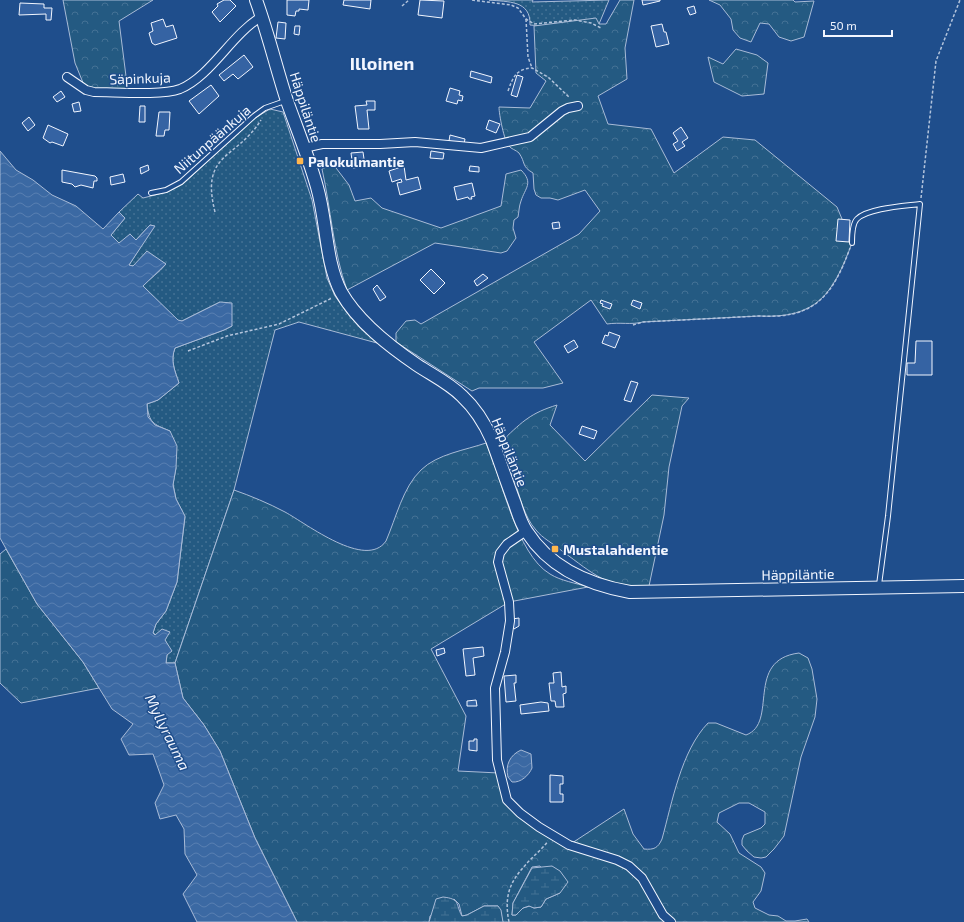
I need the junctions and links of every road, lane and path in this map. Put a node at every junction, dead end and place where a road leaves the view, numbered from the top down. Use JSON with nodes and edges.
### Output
{"nodes":[{"id":1,"x":256,"y":0,"type":"edge"},
{"id":2,"x":409,"y":0,"type":"edge"},
{"id":3,"x":472,"y":0,"type":"edge"},
{"id":4,"x":960,"y":0,"type":"edge"},
{"id":5,"x":402,"y":6,"type":"dead end"},
{"id":6,"x":262,"y":16,"type":"junction"},
{"id":7,"x":526,"y":19,"type":"junction"},
{"id":8,"x":601,"y":28,"type":"dead end"},
{"id":9,"x":532,"y":68,"type":"junction"},
{"id":10,"x":67,"y":77,"type":"dead end"},
{"id":11,"x":508,"y":91,"type":"dead end"},
{"id":12,"x":287,"y":100,"type":"junction"},
{"id":13,"x":270,"y":106,"type":"junction"},
{"id":14,"x":578,"y":106,"type":"joint"},
{"id":15,"x":304,"y":148,"type":"junction"},
{"id":16,"x":151,"y":193,"type":"dead end"},
{"id":17,"x":920,"y":204,"type":"junction"},
{"id":18,"x":215,"y":212,"type":"dead end"},
{"id":19,"x":852,"y":243,"type":"joint"},
{"id":20,"x":342,"y":293,"type":"junction"},
{"id":21,"x":633,"y":325,"type":"dead end"},
{"id":22,"x":188,"y":351,"type":"dead end"},
{"id":23,"x":526,"y":532,"type":"junction"},
{"id":24,"x":964,"y":586,"type":"edge"},
{"id":25,"x":879,"y":588,"type":"junction"},
{"id":26,"x":552,"y":834,"type":"junction"},
{"id":27,"x":509,"y":922,"type":"edge"},
{"id":28,"x":672,"y":922,"type":"edge"}],
"edges":[{"from":1,"to":6,"type":"street","name":"Häppiläntie"},
{"from":2,"to":5,"type":"path"},
{"from":3,"to":7,"type":"path"},
{"from":4,"to":17,"type":"path"},
{"from":6,"to":10,"type":"street","name":"Säpinkuja"},
{"from":6,"to":12,"type":"street","name":"Häppiläntie"},
{"from":7,"to":8,"type":"path"},
{"from":7,"to":9,"type":"path"},
{"from":9,"to":11,"type":"path"},
{"from":9,"to":14,"type":"path"},
{"from":12,"to":13,"type":"lane","name":"Niitunpäänkuja"},
{"from":12,"to":15,"type":"street","name":"Häppiläntie"},
{"from":13,"to":16,"type":"lane","name":"Niitunpäänkuja"},
{"from":13,"to":18,"type":"path"},
{"from":14,"to":15,"type":"street"},
{"from":15,"to":20,"type":"street","name":"Häppiläntie"},
{"from":17,"to":19,"type":"lane"},
{"from":17,"to":25,"type":"lane"},
{"from":19,"to":21,"type":"path"},
{"from":20,"to":22,"type":"path"},
{"from":20,"to":23,"type":"street","name":"Häppiläntie"},
{"from":23,"to":25,"type":"street","name":"Häppiläntie"},
{"from":23,"to":26,"type":"street"},
{"from":24,"to":25,"type":"street","name":"Häppiläntie"},
{"from":26,"to":27,"type":"path"},
{"from":26,"to":28,"type":"street"}]}
